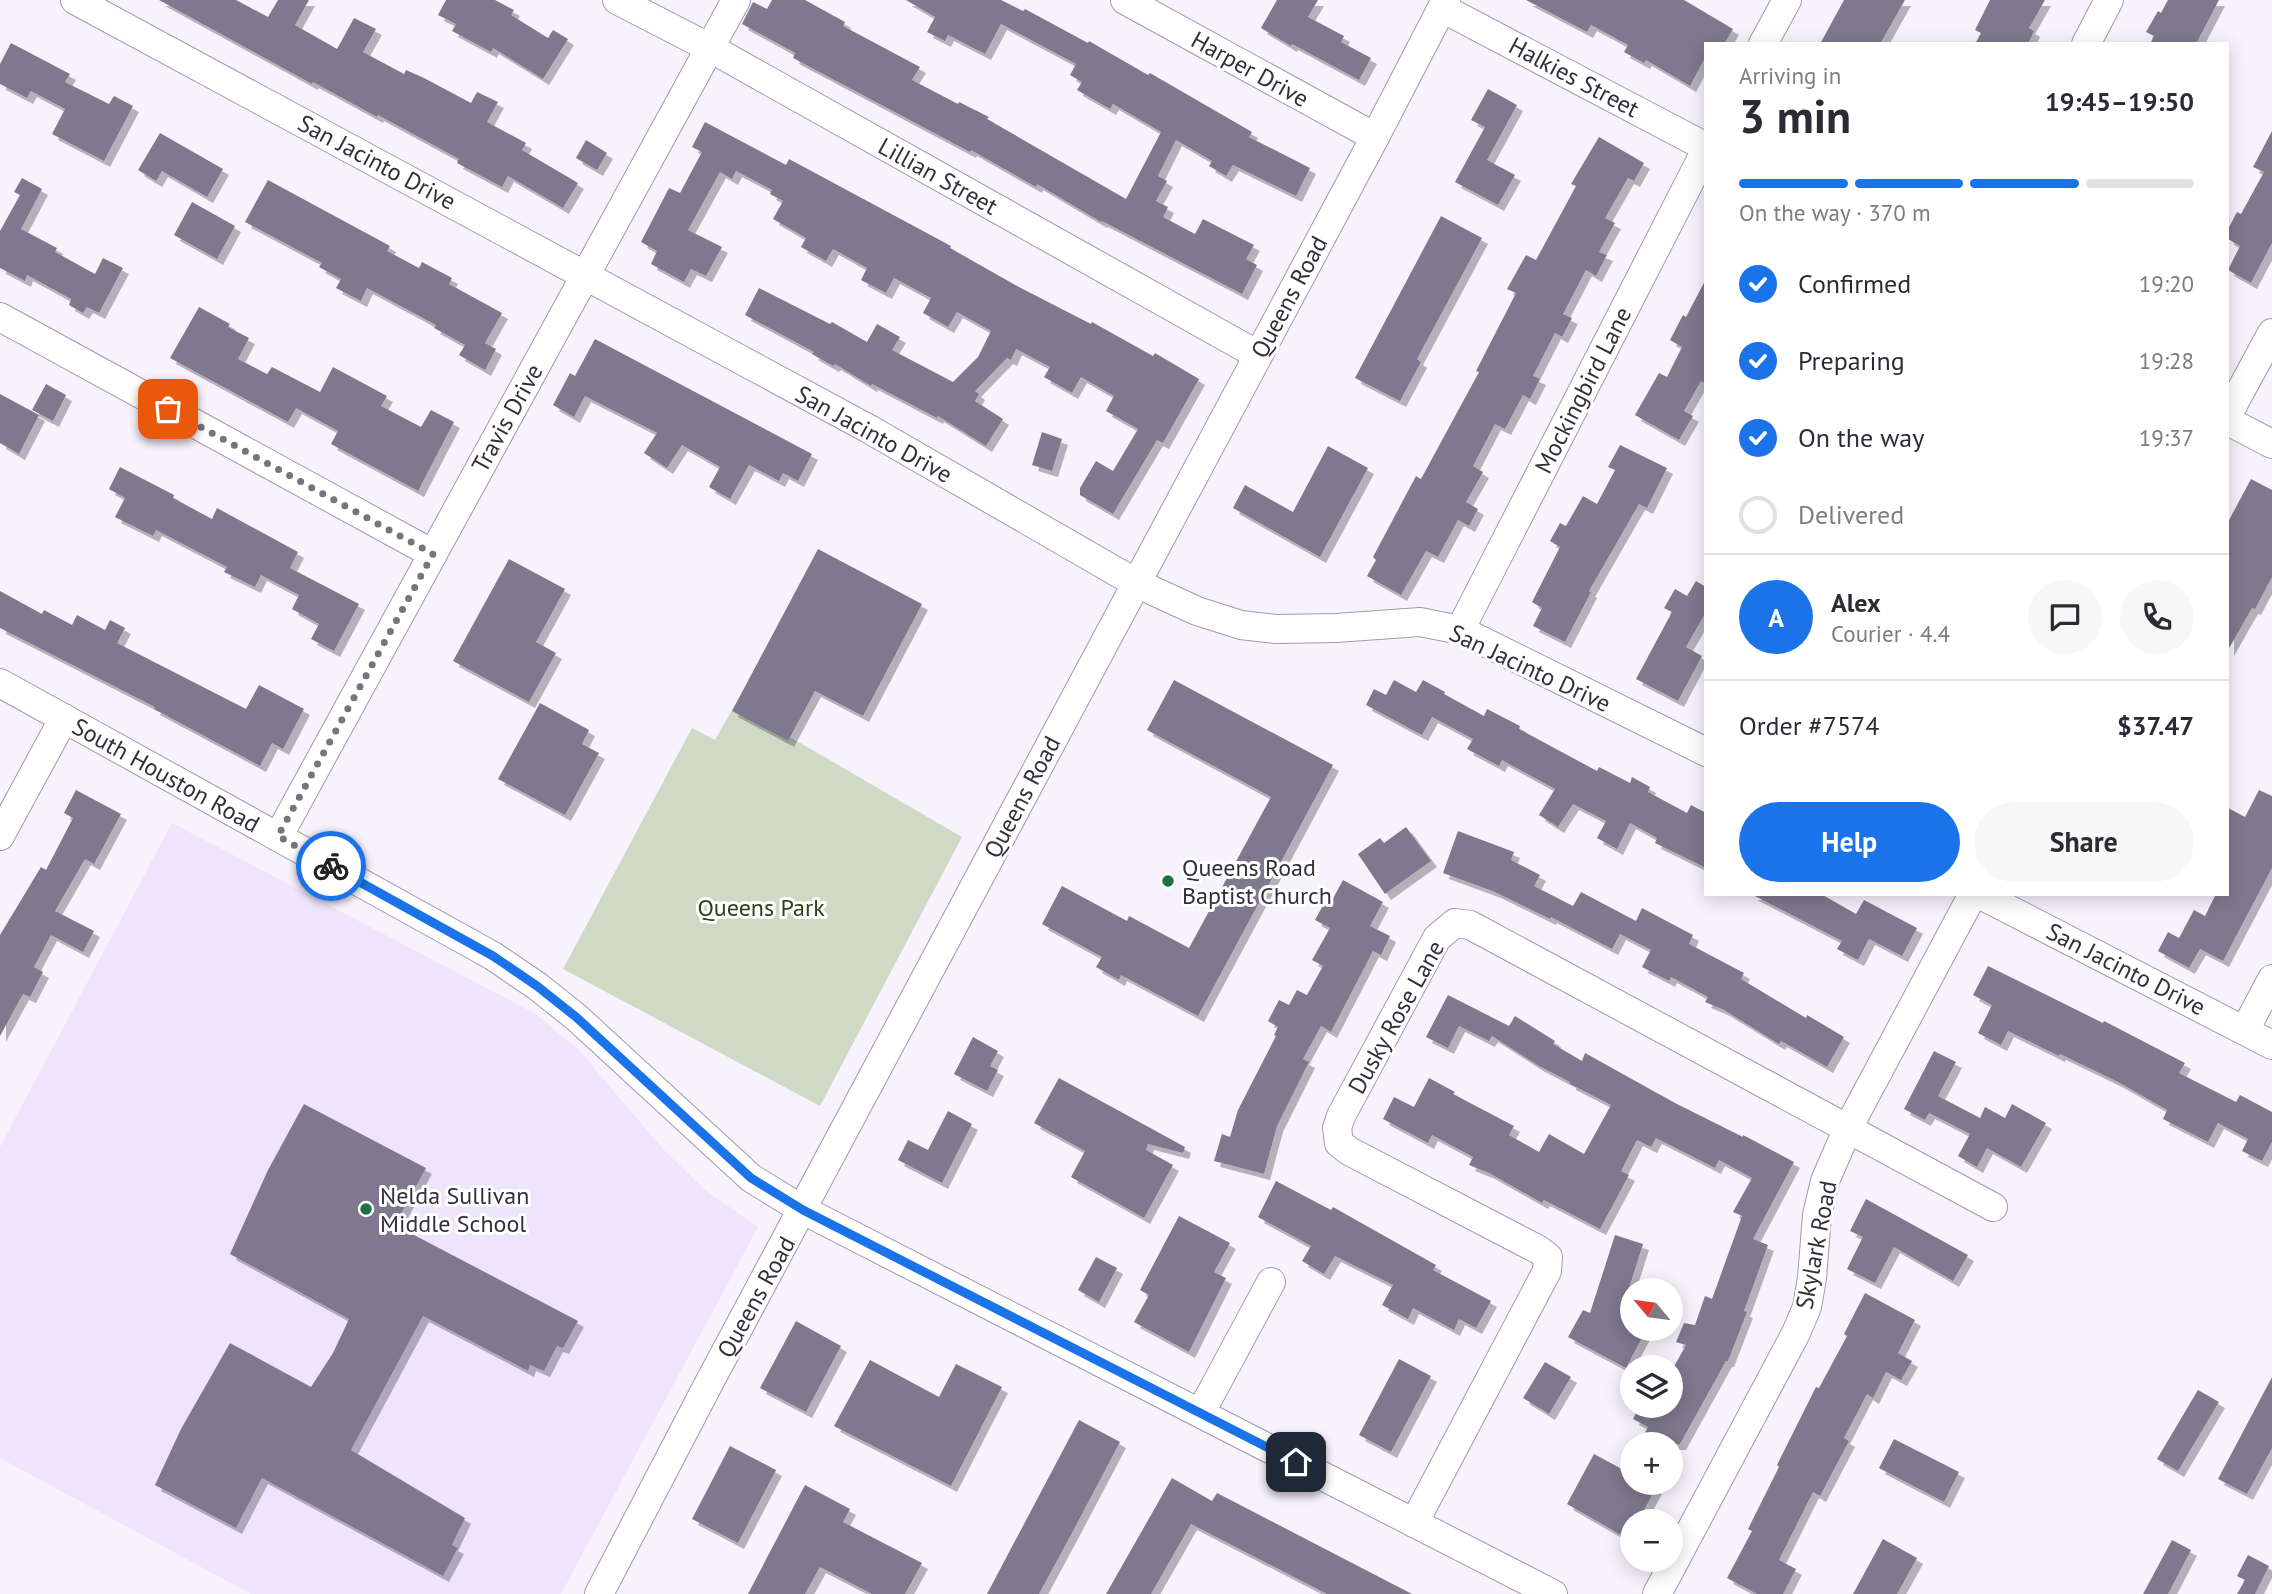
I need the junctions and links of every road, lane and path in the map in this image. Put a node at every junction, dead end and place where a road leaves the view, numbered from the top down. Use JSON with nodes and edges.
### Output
{"nodes":[{"id":1,"x":75,"y":0,"type":"edge"},
{"id":2,"x":617,"y":0,"type":"edge"},
{"id":3,"x":736,"y":0,"type":"edge"},
{"id":4,"x":1125,"y":0,"type":"edge"},
{"id":5,"x":1787,"y":0,"type":"edge"},
{"id":6,"x":2109,"y":0,"type":"edge"},
{"id":7,"x":1444,"y":4,"type":"edge"},
{"id":8,"x":1764,"y":42,"type":"edge"},
{"id":9,"x":2087,"y":42,"type":"edge"},
{"id":10,"x":710,"y":48,"type":"junction"},
{"id":11,"x":1375,"y":138,"type":"junction"},
{"id":12,"x":1704,"y":147,"type":"edge"},
{"id":13,"x":1704,"y":152,"type":"edge"},
{"id":14,"x":586,"y":275,"type":"junction"},
{"id":15,"x":0,"y":317,"type":"edge"},
{"id":16,"x":2272,"y":333,"type":"edge"},
{"id":17,"x":1258,"y":355,"type":"junction"},
{"id":18,"x":2229,"y":412,"type":"edge"},
{"id":19,"x":2229,"y":422,"type":"edge"},
{"id":20,"x":2272,"y":444,"type":"edge"},
{"id":21,"x":433,"y":554,"type":"junction"},
{"id":22,"x":1136,"y":583,"type":"junction"},
{"id":23,"x":1460,"y":630,"type":"junction"},
{"id":24,"x":0,"y":683,"type":"edge"},
{"id":25,"x":64,"y":718,"type":"junction"},
{"id":26,"x":1704,"y":751,"type":"edge"},
{"id":27,"x":0,"y":836,"type":"edge"},
{"id":28,"x":278,"y":836,"type":"junction"},
{"id":29,"x":1972,"y":896,"type":"edge"},
{"id":30,"x":1983,"y":896,"type":"edge"},
{"id":31,"x":2272,"y":979,"type":"edge"},
{"id":32,"x":2245,"y":1030,"type":"junction"},
{"id":33,"x":2272,"y":1045,"type":"edge"},
{"id":34,"x":1849,"y":1128,"type":"junction"},
{"id":35,"x":1993,"y":1206,"type":"dead end"},
{"id":36,"x":803,"y":1210,"type":"junction"},
{"id":37,"x":1272,"y":1282,"type":"dead end"},
{"id":38,"x":1201,"y":1412,"type":"junction"},
{"id":39,"x":1414,"y":1523,"type":"junction"},
{"id":40,"x":599,"y":1594,"type":"edge"},
{"id":41,"x":1553,"y":1594,"type":"edge"},
{"id":42,"x":1657,"y":1594,"type":"edge"}],
"edges":[{"from":1,"to":14,"type":"street","name":"San Jacinto Drive"},
{"from":2,"to":10,"type":"street","name":"Lillian Street"},
{"from":3,"to":10,"type":"street","name":"Travis Drive"},
{"from":4,"to":11,"type":"street","name":"Harper Drive"},
{"from":5,"to":8,"type":"street"},
{"from":6,"to":9,"type":"street"},
{"from":7,"to":11,"type":"street","name":"Queens Road"},
{"from":7,"to":12,"type":"street","name":"Halkies Street"},
{"from":10,"to":14,"type":"street","name":"Travis Drive"},
{"from":10,"to":17,"type":"street","name":"Lillian Street"},
{"from":11,"to":17,"type":"street","name":"Queens Road"},
{"from":13,"to":23,"type":"street","name":"Mockingbird Lane"},
{"from":14,"to":21,"type":"street","name":"Travis Drive"},
{"from":14,"to":22,"type":"street","name":"San Jacinto Drive"},
{"from":15,"to":21,"type":"street"},
{"from":16,"to":18,"type":"street"},
{"from":17,"to":22,"type":"street","name":"Queens Road"},
{"from":19,"to":20,"type":"street"},
{"from":21,"to":28,"type":"street","name":"Travis Drive"},
{"from":22,"to":23,"type":"street","name":"San Jacinto Drive"},
{"from":22,"to":36,"type":"street","name":"Queens Road"},
{"from":23,"to":26,"type":"street","name":"San Jacinto Drive"},
{"from":24,"to":25,"type":"street","name":"South Houston Road"},
{"from":25,"to":27,"type":"street"},
{"from":25,"to":28,"type":"street","name":"South Houston Road"},
{"from":28,"to":36,"type":"street","name":"South Houston Road"},
{"from":29,"to":34,"type":"street","name":"Skylark Road"},
{"from":30,"to":32,"type":"street","name":"San Jacinto Drive"},
{"from":31,"to":32,"type":"street"},
{"from":32,"to":33,"type":"street","name":"San Jacinto Drive"},
{"from":34,"to":35,"type":"street","name":"Dusky Rose Lane"},
{"from":34,"to":39,"type":"street","name":"Dusky Rose Lane"},
{"from":34,"to":42,"type":"street","name":"Skylark Road"},
{"from":36,"to":38,"type":"street","name":"South Houston Road"},
{"from":36,"to":40,"type":"street","name":"Queens Road"},
{"from":37,"to":38,"type":"street"},
{"from":38,"to":39,"type":"street","name":"South Houston Road"},
{"from":39,"to":41,"type":"street","name":"South Houston Road"}]}
